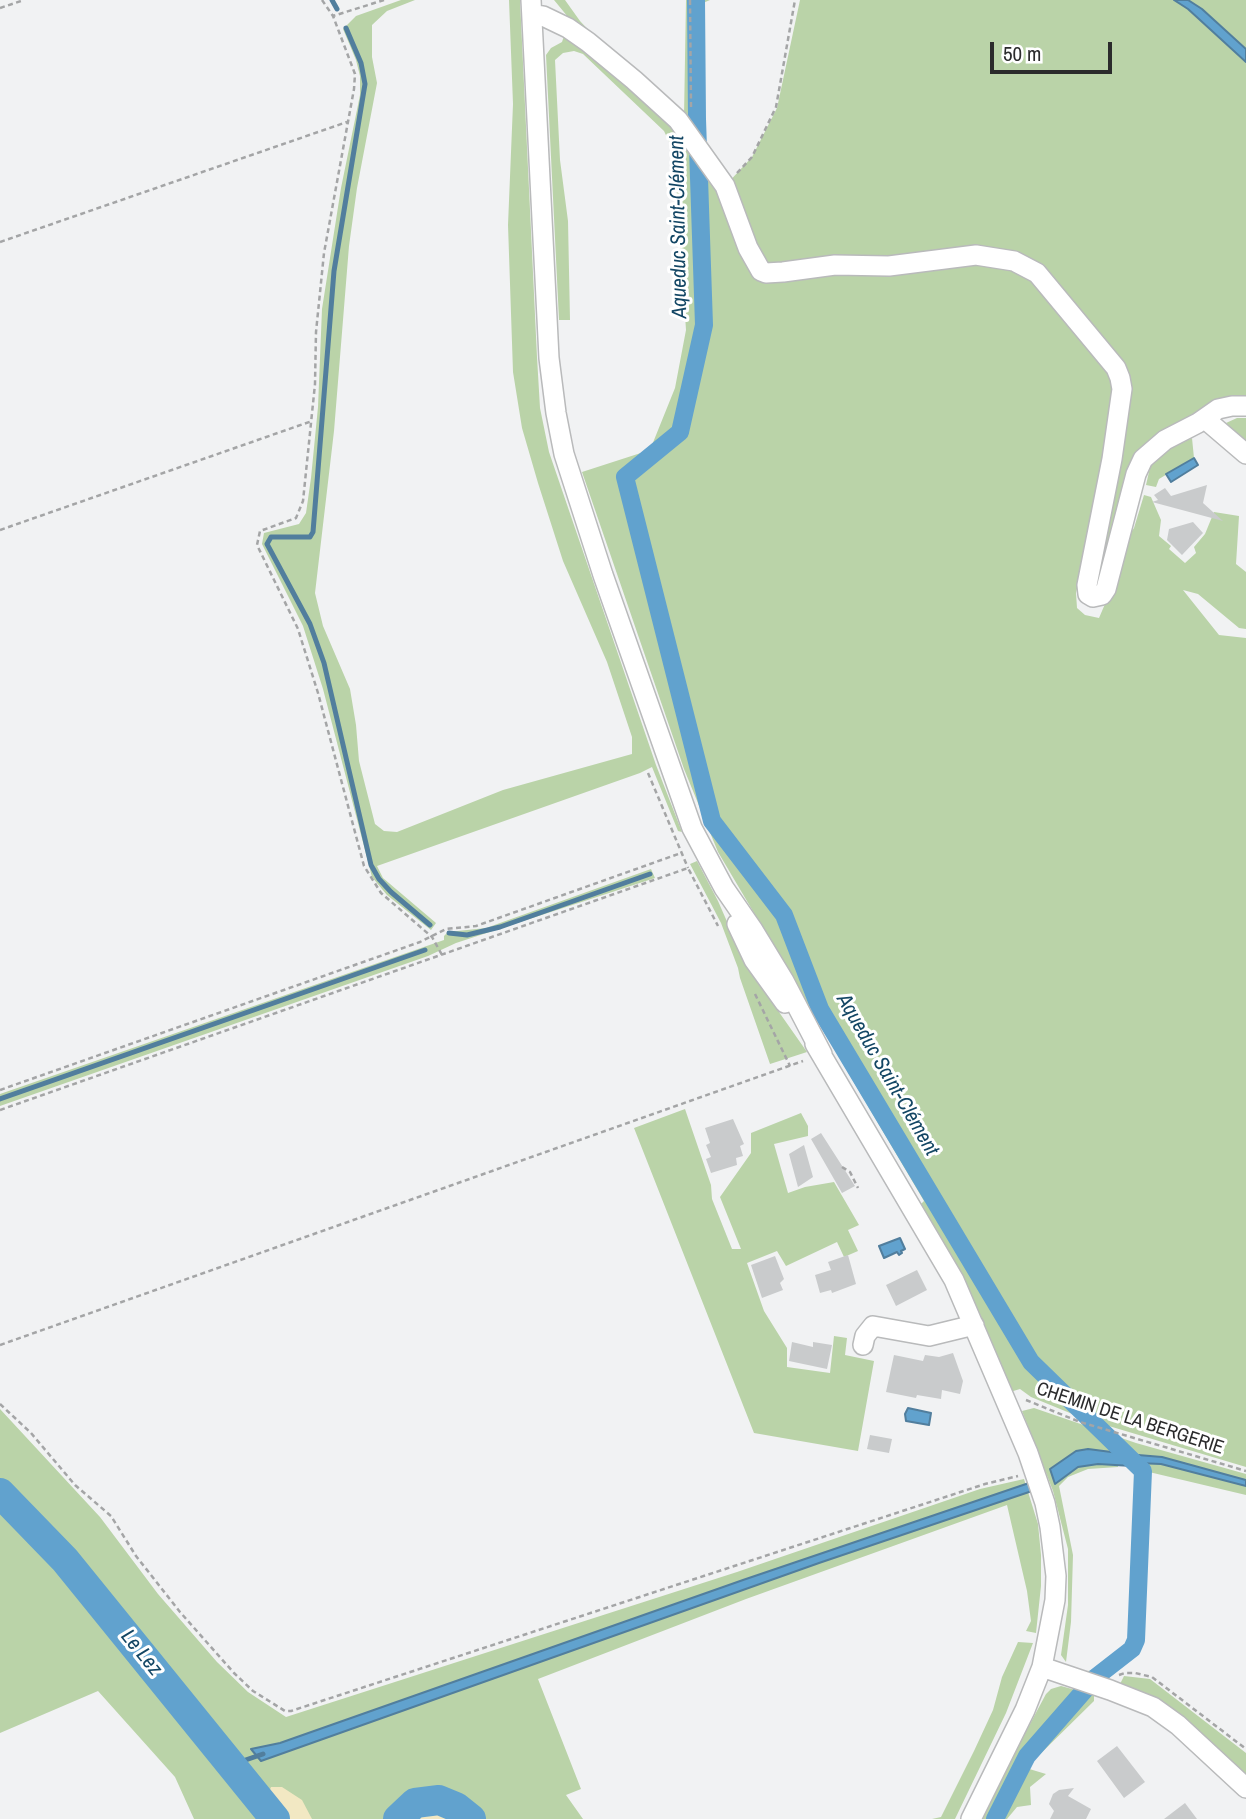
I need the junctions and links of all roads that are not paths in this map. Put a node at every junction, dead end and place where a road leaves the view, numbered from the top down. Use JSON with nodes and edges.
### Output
{"nodes":[{"id":1,"x":532,"y":7,"type":"edge"},
{"id":2,"x":1246,"y":406,"type":"edge"},
{"id":3,"x":1205,"y":419,"type":"junction"},
{"id":4,"x":1246,"y":454,"type":"edge"},
{"id":5,"x":974,"y":1325,"type":"junction"},
{"id":6,"x":863,"y":1345,"type":"dead end"},
{"id":7,"x":1042,"y":1667,"type":"junction"},
{"id":8,"x":1246,"y":1788,"type":"edge"},
{"id":9,"x":971,"y":1819,"type":"edge"}],
"edges":[{"from":1,"to":3,"type":"street"},
{"from":1,"to":5,"type":"street"},
{"from":2,"to":3,"type":"street"},
{"from":3,"to":4,"type":"street"},
{"from":5,"to":6,"type":"street"},
{"from":5,"to":7,"type":"street"},
{"from":7,"to":8,"type":"street"},
{"from":7,"to":9,"type":"street"}]}
